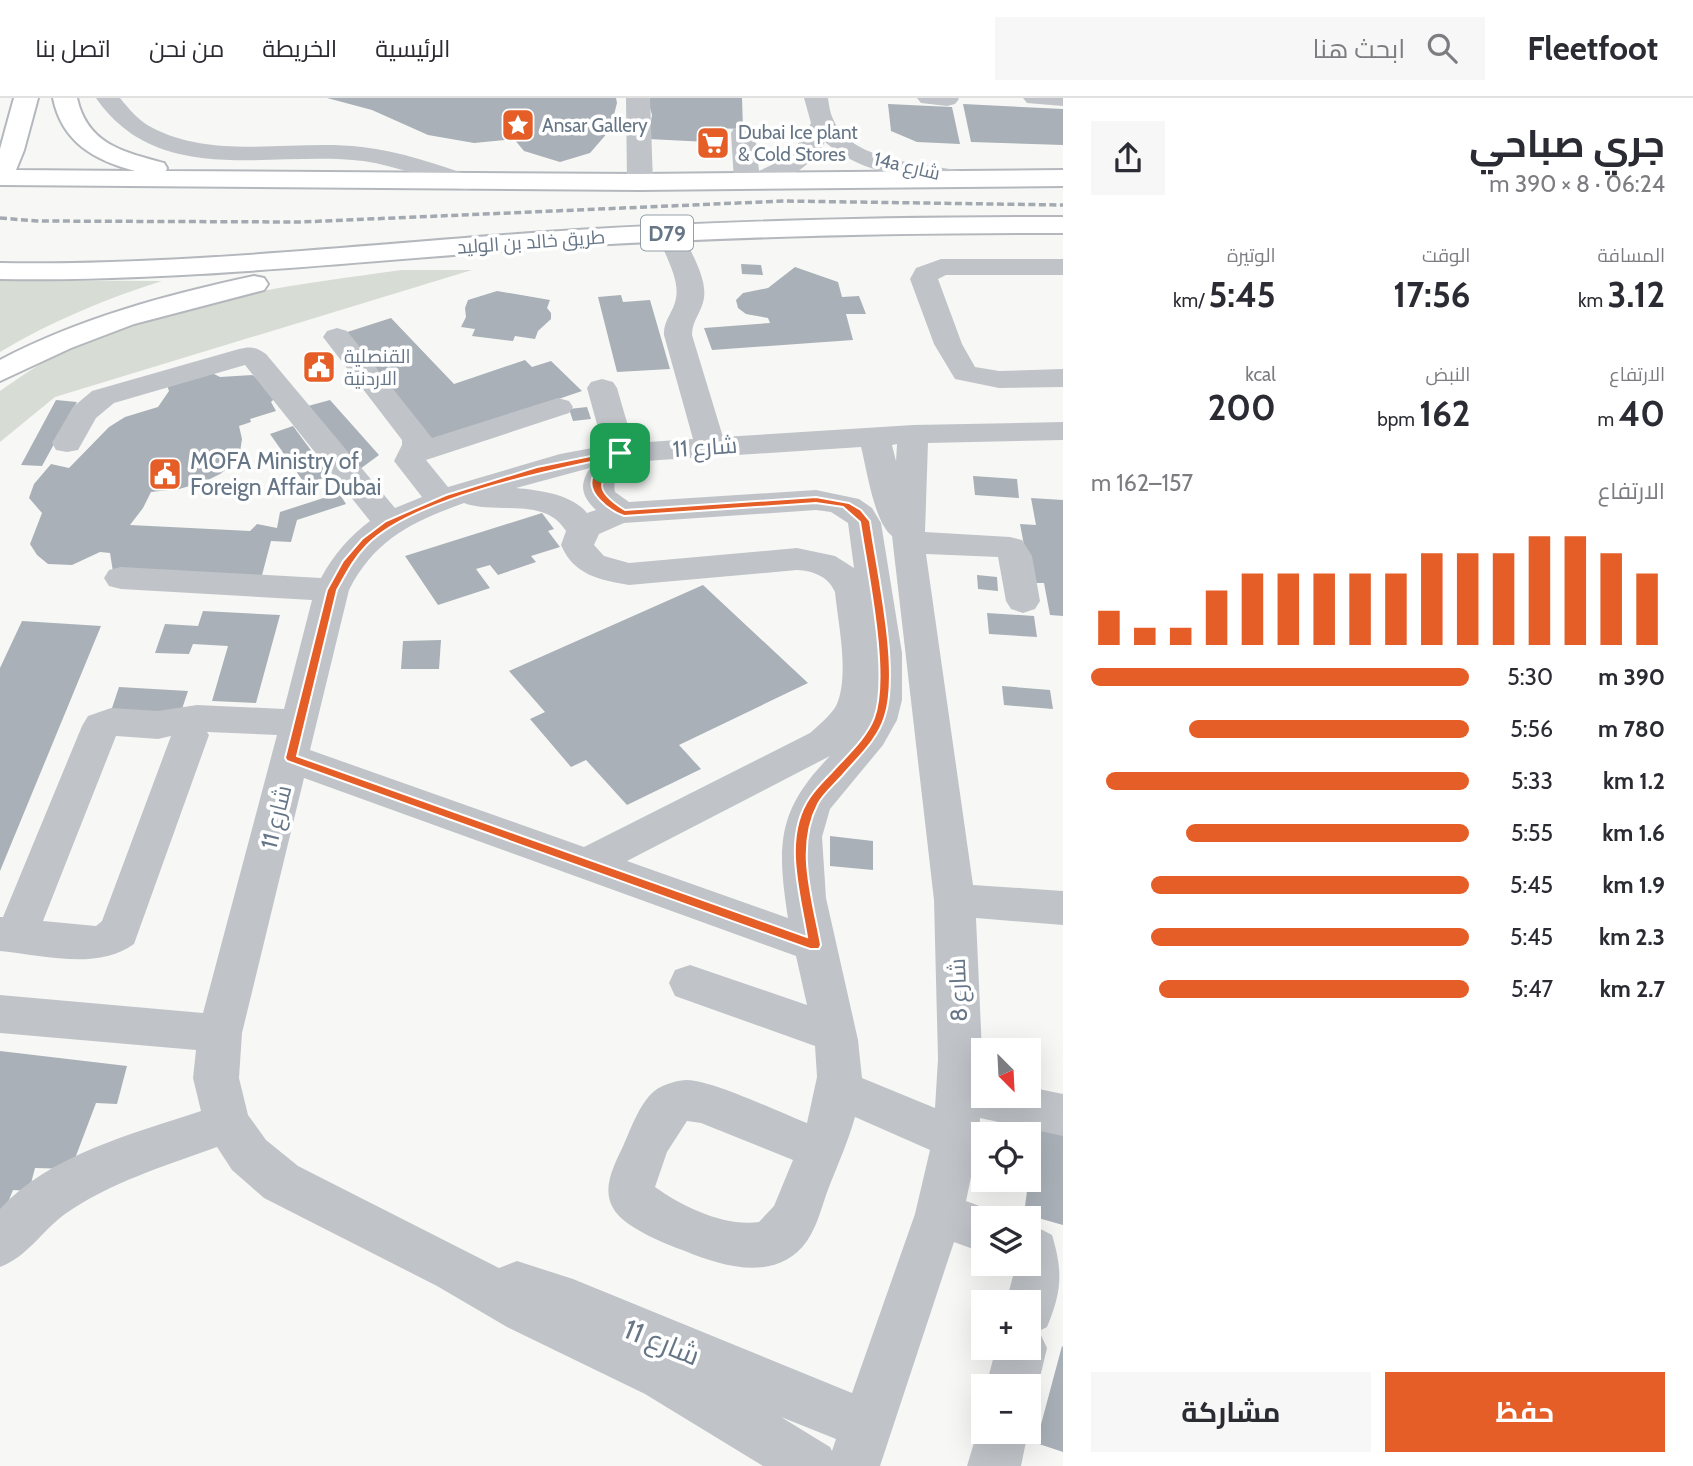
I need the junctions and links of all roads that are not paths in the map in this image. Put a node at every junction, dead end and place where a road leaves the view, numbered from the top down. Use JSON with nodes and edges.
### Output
{"nodes":[{"id":1,"x":26,"y":98,"type":"edge"},
{"id":2,"x":65,"y":98,"type":"edge"},
{"id":3,"x":108,"y":98,"type":"edge"},
{"id":4,"x":638,"y":98,"type":"edge"},
{"id":5,"x":816,"y":98,"type":"edge"},
{"id":6,"x":929,"y":98,"type":"edge"},
{"id":7,"x":1035,"y":98,"type":"edge"},
{"id":8,"x":947,"y":99,"type":"edge"},
{"id":9,"x":1063,"y":99,"type":"edge"},
{"id":10,"x":822,"y":124,"type":"junction"},
{"id":11,"x":743,"y":133,"type":"dead end"},
{"id":12,"x":0,"y":177,"type":"edge"},
{"id":13,"x":962,"y":178,"type":"junction"},
{"id":14,"x":1063,"y":178,"type":"edge"},
{"id":15,"x":215,"y":180,"type":"junction"},
{"id":16,"x":752,"y":181,"type":"junction"},
{"id":17,"x":466,"y":182,"type":"junction"},
{"id":18,"x":640,"y":182,"type":"junction"},
{"id":19,"x":304,"y":204,"type":"dead end"},
{"id":20,"x":1063,"y":225,"type":"edge"},
{"id":21,"x":670,"y":233,"type":"junction"},
{"id":22,"x":344,"y":257,"type":"junction"},
{"id":23,"x":1063,"y":267,"type":"edge"},
{"id":24,"x":0,"y":271,"type":"edge"},
{"id":25,"x":337,"y":337,"type":"dead end"},
{"id":26,"x":0,"y":372,"type":"edge"},
{"id":27,"x":993,"y":377,"type":"junction"},
{"id":28,"x":1063,"y":378,"type":"edge"},
{"id":29,"x":602,"y":388,"type":"dead end"},
{"id":30,"x":558,"y":407,"type":"dead end"},
{"id":31,"x":1012,"y":430,"type":"junction"},
{"id":32,"x":1063,"y":431,"type":"edge"},
{"id":33,"x":913,"y":434,"type":"junction"},
{"id":34,"x":874,"y":437,"type":"junction"},
{"id":35,"x":67,"y":443,"type":"dead end"},
{"id":36,"x":710,"y":447,"type":"junction"},
{"id":37,"x":620,"y":453,"type":"junction"},
{"id":38,"x":411,"y":455,"type":"junction"},
{"id":39,"x":571,"y":461,"type":"junction"},
{"id":40,"x":446,"y":498,"type":"junction"},
{"id":41,"x":624,"y":513,"type":"junction"},
{"id":42,"x":577,"y":522,"type":"junction"},
{"id":43,"x":389,"y":523,"type":"junction"},
{"id":44,"x":888,"y":541,"type":"junction"},
{"id":45,"x":813,"y":560,"type":"junction"},
{"id":46,"x":121,"y":578,"type":"dead end"},
{"id":47,"x":332,"y":590,"type":"junction"},
{"id":48,"x":1023,"y":601,"type":"dead end"},
{"id":49,"x":174,"y":730,"type":"junction"},
{"id":50,"x":295,"y":741,"type":"junction"},
{"id":51,"x":588,"y":863,"type":"junction"},
{"id":52,"x":955,"y":900,"type":"junction"},
{"id":53,"x":1063,"y":908,"type":"edge"},
{"id":54,"x":8,"y":934,"type":"edge"},
{"id":55,"x":815,"y":945,"type":"junction"},
{"id":56,"x":690,"y":983,"type":"dead end"},
{"id":57,"x":0,"y":1014,"type":"edge"},
{"id":58,"x":220,"y":1033,"type":"junction"},
{"id":59,"x":835,"y":1034,"type":"junction"},
{"id":60,"x":838,"y":1089,"type":"junction"},
{"id":61,"x":960,"y":1093,"type":"junction"},
{"id":62,"x":1063,"y":1115,"type":"edge"},
{"id":63,"x":227,"y":1123,"type":"junction"},
{"id":64,"x":956,"y":1139,"type":"junction"},
{"id":65,"x":821,"y":1150,"type":"dead end"},
{"id":66,"x":939,"y":1214,"type":"junction"},
{"id":67,"x":971,"y":1225,"type":"edge"},
{"id":68,"x":0,"y":1244,"type":"edge"},
{"id":69,"x":454,"y":1269,"type":"junction"},
{"id":70,"x":999,"y":1444,"type":"edge"},
{"id":71,"x":860,"y":1446,"type":"edge"},
{"id":72,"x":811,"y":1466,"type":"edge"},
{"id":73,"x":994,"y":1466,"type":"edge"}],
"edges":[{"from":1,"to":12,"type":"main road"},
{"from":2,"to":15,"type":"main road"},
{"from":3,"to":17,"type":"street"},
{"from":4,"to":18,"type":"street"},
{"from":5,"to":10,"type":"street"},
{"from":6,"to":8,"type":"street"},
{"from":7,"to":9,"type":"street"},
{"from":10,"to":13,"type":"street","name":"14a شارع"},
{"from":10,"to":16,"type":"street"},
{"from":11,"to":16,"type":"street"},
{"from":12,"to":15,"type":"main road","number":"D79"},
{"from":13,"to":14,"type":"main road","number":"D79"},
{"from":13,"to":16,"type":"main road","number":"D79"},
{"from":15,"to":17,"type":"main road","number":"D79"},
{"from":16,"to":18,"type":"main road","number":"D79"},
{"from":17,"to":18,"type":"main road","number":"D79"},
{"from":17,"to":19,"type":"main road"},
{"from":20,"to":21,"type":"main road","name":"طريق خالد بن الوليد","number":"D79"},
{"from":21,"to":22,"type":"main road","name":"طريق خالد بن الوليد","number":"D79"},
{"from":21,"to":36,"type":"street"},
{"from":22,"to":24,"type":"main road","name":"طريق خالد بن الوليد","number":"D79"},
{"from":22,"to":26,"type":"main road"},
{"from":23,"to":27,"type":"street"},
{"from":25,"to":38,"type":"street"},
{"from":27,"to":28,"type":"street"},
{"from":27,"to":31,"type":"street"},
{"from":29,"to":37,"type":"street"},
{"from":30,"to":38,"type":"street"},
{"from":31,"to":32,"type":"street","name":"شارع 11"},
{"from":31,"to":33,"type":"street","name":"شارع 11"},
{"from":33,"to":34,"type":"street","name":"شارع 11"},
{"from":33,"to":44,"type":"street","name":"شارع 8"},
{"from":34,"to":36,"type":"street","name":"شارع 11"},
{"from":34,"to":44,"type":"street","name":"شارع 8"},
{"from":35,"to":43,"type":"street"},
{"from":36,"to":37,"type":"street","name":"شارع 11"},
{"from":37,"to":39,"type":"street","name":"شارع 11"},
{"from":37,"to":41,"type":"street"},
{"from":38,"to":40,"type":"street"},
{"from":39,"to":40,"type":"street","name":"شارع 11"},
{"from":39,"to":42,"type":"street"},
{"from":40,"to":42,"type":"street"},
{"from":40,"to":43,"type":"street","name":"شارع 11"},
{"from":41,"to":42,"type":"street"},
{"from":41,"to":44,"type":"street"},
{"from":42,"to":45,"type":"street"},
{"from":43,"to":47,"type":"street","name":"شارع 11"},
{"from":44,"to":45,"type":"street"},
{"from":44,"to":48,"type":"street"},
{"from":44,"to":52,"type":"street","name":"شارع 8"},
{"from":44,"to":55,"type":"street"},
{"from":45,"to":51,"type":"street"},
{"from":46,"to":47,"type":"street"},
{"from":47,"to":50,"type":"street","name":"شارع 11"},
{"from":49,"to":50,"type":"street"},
{"from":49,"to":54,"type":"street"},
{"from":49,"to":54,"type":"street"},
{"from":50,"to":51,"type":"street"},
{"from":50,"to":58,"type":"street","name":"شارع 11"},
{"from":51,"to":55,"type":"street"},
{"from":52,"to":53,"type":"street"},
{"from":52,"to":61,"type":"street","name":"شارع 8"},
{"from":55,"to":59,"type":"street"},
{"from":56,"to":59,"type":"street"},
{"from":57,"to":58,"type":"street"},
{"from":58,"to":63,"type":"street","name":"شارع 11"},
{"from":59,"to":60,"type":"street"},
{"from":60,"to":64,"type":"street"},
{"from":60,"to":65,"type":"street"},
{"from":61,"to":62,"type":"street"},
{"from":61,"to":64,"type":"street","name":"شارع 8"},
{"from":63,"to":68,"type":"street"},
{"from":63,"to":69,"type":"street","name":"شارع 11"},
{"from":64,"to":66,"type":"street","name":"شارع 8"},
{"from":66,"to":67,"type":"street"},
{"from":66,"to":71,"type":"street","name":"شارع 8"},
{"from":69,"to":71,"type":"street","name":"شارع 11"},
{"from":69,"to":72,"type":"street","name":"شارع 11"},
{"from":70,"to":73,"type":"street"}]}
